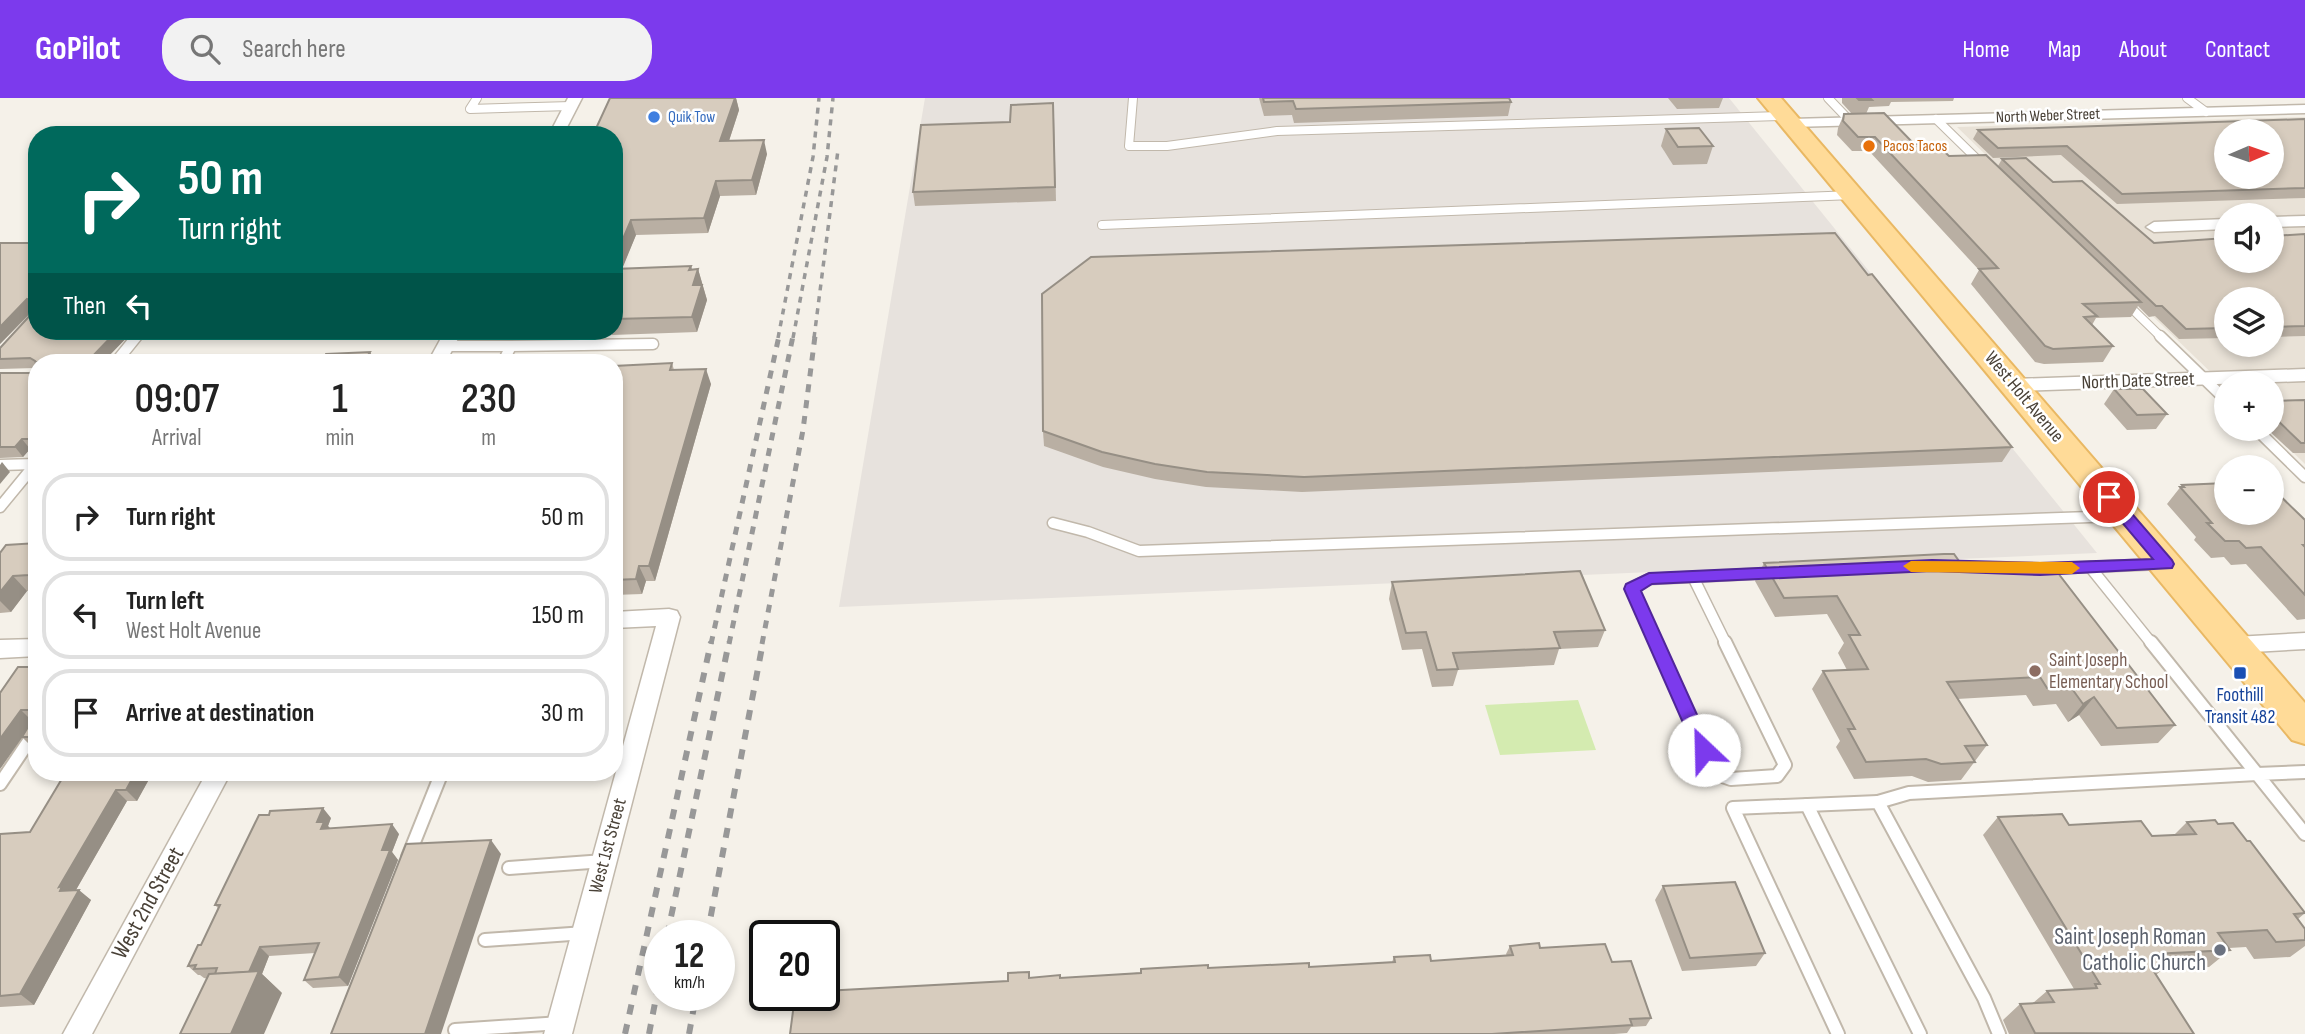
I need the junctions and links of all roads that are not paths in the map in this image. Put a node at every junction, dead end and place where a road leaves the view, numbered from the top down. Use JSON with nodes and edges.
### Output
{"nodes":[{"id":1,"x":477,"y":98,"type":"edge"},
{"id":2,"x":527,"y":98,"type":"edge"},
{"id":3,"x":1133,"y":98,"type":"edge"},
{"id":4,"x":1769,"y":98,"type":"edge"},
{"id":5,"x":1828,"y":98,"type":"edge"},
{"id":6,"x":2187,"y":98,"type":"edge"},
{"id":7,"x":573,"y":102,"type":"edge"},
{"id":8,"x":522,"y":108,"type":"junction"},
{"id":9,"x":2305,"y":109,"type":"edge"},
{"id":10,"x":2206,"y":112,"type":"junction"},
{"id":11,"x":1787,"y":119,"type":"junction"},
{"id":12,"x":1936,"y":119,"type":"junction"},
{"id":13,"x":1850,"y":121,"type":"junction"},
{"id":14,"x":561,"y":126,"type":"edge"},
{"id":15,"x":1985,"y":167,"type":"edge"},
{"id":16,"x":1853,"y":195,"type":"junction"},
{"id":17,"x":2305,"y":221,"type":"edge"},
{"id":18,"x":2284,"y":222,"type":"edge"},
{"id":19,"x":2214,"y":224,"type":"edge"},
{"id":20,"x":1102,"y":225,"type":"dead end"},
{"id":21,"x":2154,"y":227,"type":"dead end"},
{"id":22,"x":2115,"y":292,"type":"edge"},
{"id":23,"x":134,"y":340,"type":"edge"},
{"id":24,"x":653,"y":344,"type":"dead end"},
{"id":25,"x":445,"y":346,"type":"edge"},
{"id":26,"x":511,"y":346,"type":"junction"},
{"id":27,"x":123,"y":354,"type":"edge"},
{"id":28,"x":507,"y":354,"type":"edge"},
{"id":29,"x":2305,"y":375,"type":"edge"},
{"id":30,"x":2204,"y":379,"type":"junction"},
{"id":31,"x":2014,"y":385,"type":"junction"},
{"id":32,"x":2214,"y":389,"type":"edge"},
{"id":33,"x":2268,"y":441,"type":"edge"},
{"id":34,"x":28,"y":464,"type":"edge"},
{"id":35,"x":0,"y":466,"type":"edge"},
{"id":36,"x":28,"y":473,"type":"edge"},
{"id":37,"x":2305,"y":477,"type":"edge"},
{"id":38,"x":0,"y":507,"type":"edge"},
{"id":39,"x":2125,"y":516,"type":"junction"},
{"id":40,"x":1053,"y":523,"type":"dead end"},
{"id":41,"x":2166,"y":564,"type":"junction"},
{"id":42,"x":1932,"y":565,"type":"edge"},
{"id":43,"x":2090,"y":567,"type":"junction"},
{"id":44,"x":1999,"y":568,"type":"edge"},
{"id":45,"x":2026,"y":569,"type":"edge"},
{"id":46,"x":1786,"y":572,"type":"edge"},
{"id":47,"x":1693,"y":577,"type":"junction"},
{"id":48,"x":623,"y":620,"type":"edge"},
{"id":49,"x":2305,"y":641,"type":"edge"},
{"id":50,"x":2235,"y":645,"type":"junction"},
{"id":51,"x":28,"y":647,"type":"edge"},
{"id":52,"x":0,"y":649,"type":"edge"},
{"id":53,"x":2305,"y":729,"type":"edge"},
{"id":54,"x":28,"y":742,"type":"edge"},
{"id":55,"x":2305,"y":772,"type":"edge"},
{"id":56,"x":2257,"y":774,"type":"junction"},
{"id":57,"x":214,"y":781,"type":"edge"},
{"id":58,"x":438,"y":781,"type":"edge"},
{"id":59,"x":0,"y":784,"type":"edge"},
{"id":60,"x":1878,"y":802,"type":"junction"},
{"id":61,"x":1807,"y":805,"type":"junction"},
{"id":62,"x":2305,"y":834,"type":"edge"},
{"id":63,"x":604,"y":861,"type":"junction"},
{"id":64,"x":509,"y":867,"type":"dead end"},
{"id":65,"x":402,"y":872,"type":"edge"},
{"id":66,"x":585,"y":933,"type":"junction"},
{"id":67,"x":485,"y":940,"type":"dead end"},
{"id":68,"x":559,"y":1029,"type":"edge"},
{"id":69,"x":455,"y":1030,"type":"dead end"},
{"id":70,"x":77,"y":1034,"type":"edge"},
{"id":71,"x":1838,"y":1034,"type":"edge"},
{"id":72,"x":1920,"y":1034,"type":"edge"},
{"id":73,"x":1999,"y":1034,"type":"edge"}],
"edges":[{"from":1,"to":8,"type":"lane"},
{"from":2,"to":8,"type":"lane"},
{"from":3,"to":11,"type":"lane"},
{"from":4,"to":11,"type":"main road","name":"West Holt Avenue"},
{"from":5,"to":13,"type":"lane"},
{"from":6,"to":10,"type":"lane"},
{"from":7,"to":8,"type":"lane"},
{"from":7,"to":14,"type":"street"},
{"from":9,"to":10,"type":"street","name":"North Weber Street"},
{"from":10,"to":12,"type":"street","name":"North Weber Street"},
{"from":11,"to":13,"type":"street","name":"North Weber Street"},
{"from":11,"to":16,"type":"main road","name":"West Holt Avenue"},
{"from":12,"to":13,"type":"street","name":"North Weber Street"},
{"from":12,"to":15,"type":"lane"},
{"from":16,"to":20,"type":"lane"},
{"from":16,"to":31,"type":"main road","name":"West Holt Avenue"},
{"from":17,"to":18,"type":"street"},
{"from":19,"to":21,"type":"street"},
{"from":22,"to":30,"type":"lane"},
{"from":23,"to":27,"type":"lane"},
{"from":24,"to":26,"type":"lane"},
{"from":25,"to":26,"type":"lane"},
{"from":26,"to":28,"type":"lane"},
{"from":29,"to":30,"type":"street","name":"North Date Street"},
{"from":30,"to":31,"type":"street","name":"North Date Street"},
{"from":30,"to":32,"type":"lane"},
{"from":31,"to":39,"type":"main road","name":"West Holt Avenue"},
{"from":33,"to":37,"type":"lane"},
{"from":34,"to":35,"type":"lane"},
{"from":36,"to":38,"type":"lane"},
{"from":39,"to":40,"type":"lane"},
{"from":39,"to":41,"type":"main road","name":"West Holt Avenue"},
{"from":41,"to":43,"type":"lane"},
{"from":41,"to":50,"type":"main road","name":"West Holt Avenue"},
{"from":42,"to":44,"type":"lane"},
{"from":43,"to":45,"type":"lane"},
{"from":43,"to":56,"type":"lane"},
{"from":46,"to":47,"type":"lane"},
{"from":47,"to":47,"type":"lane"},
{"from":48,"to":63,"type":"street","name":"West 1st Street"},
{"from":49,"to":50,"type":"street"},
{"from":50,"to":53,"type":"main road","name":"West Holt Avenue"},
{"from":51,"to":52,"type":"street"},
{"from":54,"to":59,"type":"lane"},
{"from":55,"to":56,"type":"lane"},
{"from":56,"to":60,"type":"lane"},
{"from":56,"to":62,"type":"lane"},
{"from":57,"to":70,"type":"street","name":"West 2nd Street"},
{"from":58,"to":65,"type":"lane"},
{"from":60,"to":61,"type":"lane"},
{"from":60,"to":73,"type":"lane"},
{"from":61,"to":71,"type":"lane"},
{"from":61,"to":72,"type":"lane"},
{"from":63,"to":64,"type":"lane"},
{"from":63,"to":66,"type":"street","name":"West 1st Street"},
{"from":66,"to":67,"type":"lane"},
{"from":66,"to":68,"type":"street","name":"West 1st Street"},
{"from":68,"to":69,"type":"lane"}]}
